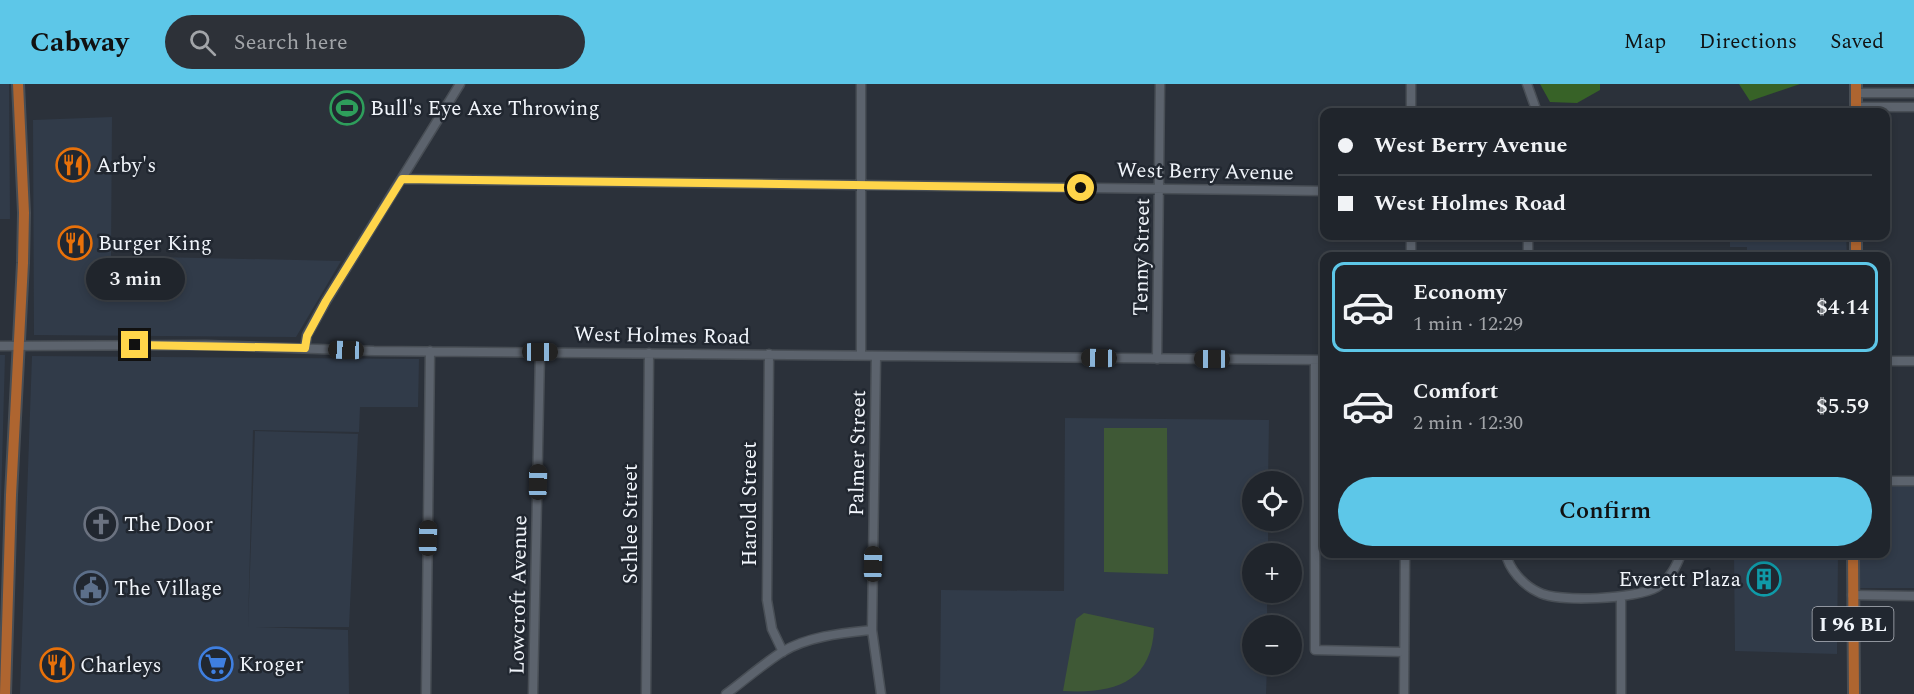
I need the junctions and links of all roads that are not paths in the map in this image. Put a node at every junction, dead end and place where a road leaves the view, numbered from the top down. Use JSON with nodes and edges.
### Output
{"nodes":[{"id":1,"x":18,"y":84,"type":"edge"},
{"id":2,"x":460,"y":84,"type":"edge"},
{"id":3,"x":861,"y":84,"type":"edge"},
{"id":4,"x":1160,"y":84,"type":"edge"},
{"id":5,"x":1411,"y":84,"type":"edge"},
{"id":6,"x":1527,"y":84,"type":"edge"},
{"id":7,"x":1856,"y":88,"type":"edge"},
{"id":8,"x":1914,"y":93,"type":"edge"},
{"id":9,"x":1914,"y":107,"type":"edge"},
{"id":10,"x":1411,"y":108,"type":"edge"},
{"id":11,"x":1536,"y":108,"type":"edge"},
{"id":12,"x":1856,"y":108,"type":"edge"},
{"id":13,"x":1890,"y":108,"type":"edge"},
{"id":14,"x":402,"y":179,"type":"junction"},
{"id":15,"x":862,"y":185,"type":"junction"},
{"id":16,"x":1160,"y":188,"type":"junction"},
{"id":17,"x":1320,"y":191,"type":"edge"},
{"id":18,"x":0,"y":346,"type":"edge"},
{"id":19,"x":20,"y":347,"type":"junction"},
{"id":20,"x":305,"y":348,"type":"junction"},
{"id":21,"x":430,"y":351,"type":"junction"},
{"id":22,"x":540,"y":352,"type":"junction"},
{"id":23,"x":649,"y":353,"type":"junction"},
{"id":24,"x":769,"y":354,"type":"junction"},
{"id":25,"x":861,"y":355,"type":"junction"},
{"id":26,"x":876,"y":356,"type":"junction"},
{"id":27,"x":1157,"y":359,"type":"junction"},
{"id":28,"x":1320,"y":360,"type":"edge"},
{"id":29,"x":1890,"y":361,"type":"edge"},
{"id":30,"x":1914,"y":361,"type":"edge"},
{"id":31,"x":1890,"y":481,"type":"edge"},
{"id":32,"x":1914,"y":481,"type":"edge"},
{"id":33,"x":1406,"y":558,"type":"edge"},
{"id":34,"x":1507,"y":558,"type":"edge"},
{"id":35,"x":1679,"y":558,"type":"edge"},
{"id":36,"x":1853,"y":558,"type":"edge"},
{"id":37,"x":1852,"y":595,"type":"junction"},
{"id":38,"x":1914,"y":596,"type":"edge"},
{"id":39,"x":1621,"y":598,"type":"junction"},
{"id":40,"x":872,"y":630,"type":"junction"},
{"id":41,"x":783,"y":652,"type":"junction"},
{"id":42,"x":1404,"y":652,"type":"junction"},
{"id":43,"x":3,"y":678,"type":"edge"},
{"id":44,"x":5,"y":694,"type":"edge"},
{"id":45,"x":426,"y":694,"type":"edge"},
{"id":46,"x":533,"y":694,"type":"edge"},
{"id":47,"x":646,"y":694,"type":"edge"},
{"id":48,"x":726,"y":694,"type":"edge"},
{"id":49,"x":881,"y":694,"type":"edge"},
{"id":50,"x":1404,"y":694,"type":"edge"},
{"id":51,"x":1621,"y":694,"type":"edge"},
{"id":52,"x":1854,"y":694,"type":"edge"}],
"edges":[{"from":1,"to":19,"type":"main road"},
{"from":2,"to":14,"type":"street"},
{"from":3,"to":15,"type":"street"},
{"from":4,"to":16,"type":"street","name":"Tenny Street"},
{"from":5,"to":10,"type":"street"},
{"from":6,"to":11,"type":"street"},
{"from":7,"to":8,"type":"street"},
{"from":7,"to":12,"type":"main road"},
{"from":9,"to":13,"type":"street"},
{"from":14,"to":15,"type":"street","name":"West Berry Avenue"},
{"from":14,"to":20,"type":"street"},
{"from":15,"to":16,"type":"street","name":"West Berry Avenue"},
{"from":15,"to":25,"type":"street"},
{"from":16,"to":17,"type":"street","name":"West Berry Avenue"},
{"from":16,"to":27,"type":"street","name":"Tenny Street"},
{"from":18,"to":19,"type":"street","name":"West Holmes Road"},
{"from":19,"to":20,"type":"street","name":"West Holmes Road"},
{"from":19,"to":43,"type":"main road"},
{"from":20,"to":21,"type":"street","name":"West Holmes Road"},
{"from":21,"to":22,"type":"street","name":"West Holmes Road"},
{"from":21,"to":45,"type":"street"},
{"from":22,"to":23,"type":"street","name":"West Holmes Road"},
{"from":22,"to":46,"type":"street","name":"Lowcroft Avenue"},
{"from":23,"to":24,"type":"street","name":"West Holmes Road"},
{"from":23,"to":47,"type":"street","name":"Schlee Street"},
{"from":24,"to":25,"type":"street","name":"West Holmes Road"},
{"from":24,"to":41,"type":"street","name":"Harold Street"},
{"from":25,"to":26,"type":"street","name":"West Holmes Road"},
{"from":26,"to":27,"type":"street","name":"West Holmes Road"},
{"from":26,"to":40,"type":"street","name":"Palmer Street"},
{"from":27,"to":28,"type":"street","name":"West Holmes Road"},
{"from":28,"to":42,"type":"street"},
{"from":29,"to":30,"type":"street"},
{"from":31,"to":32,"type":"street"},
{"from":33,"to":42,"type":"street"},
{"from":34,"to":39,"type":"street"},
{"from":35,"to":39,"type":"street"},
{"from":36,"to":37,"type":"main road","number":"I 96 BL"},
{"from":37,"to":38,"type":"street"},
{"from":37,"to":52,"type":"main road","number":"I 96 BL"},
{"from":39,"to":51,"type":"street"},
{"from":40,"to":41,"type":"street"},
{"from":40,"to":49,"type":"street","name":"Palmer Street"},
{"from":41,"to":48,"type":"street"},
{"from":42,"to":50,"type":"street"},
{"from":43,"to":44,"type":"main road"}]}
